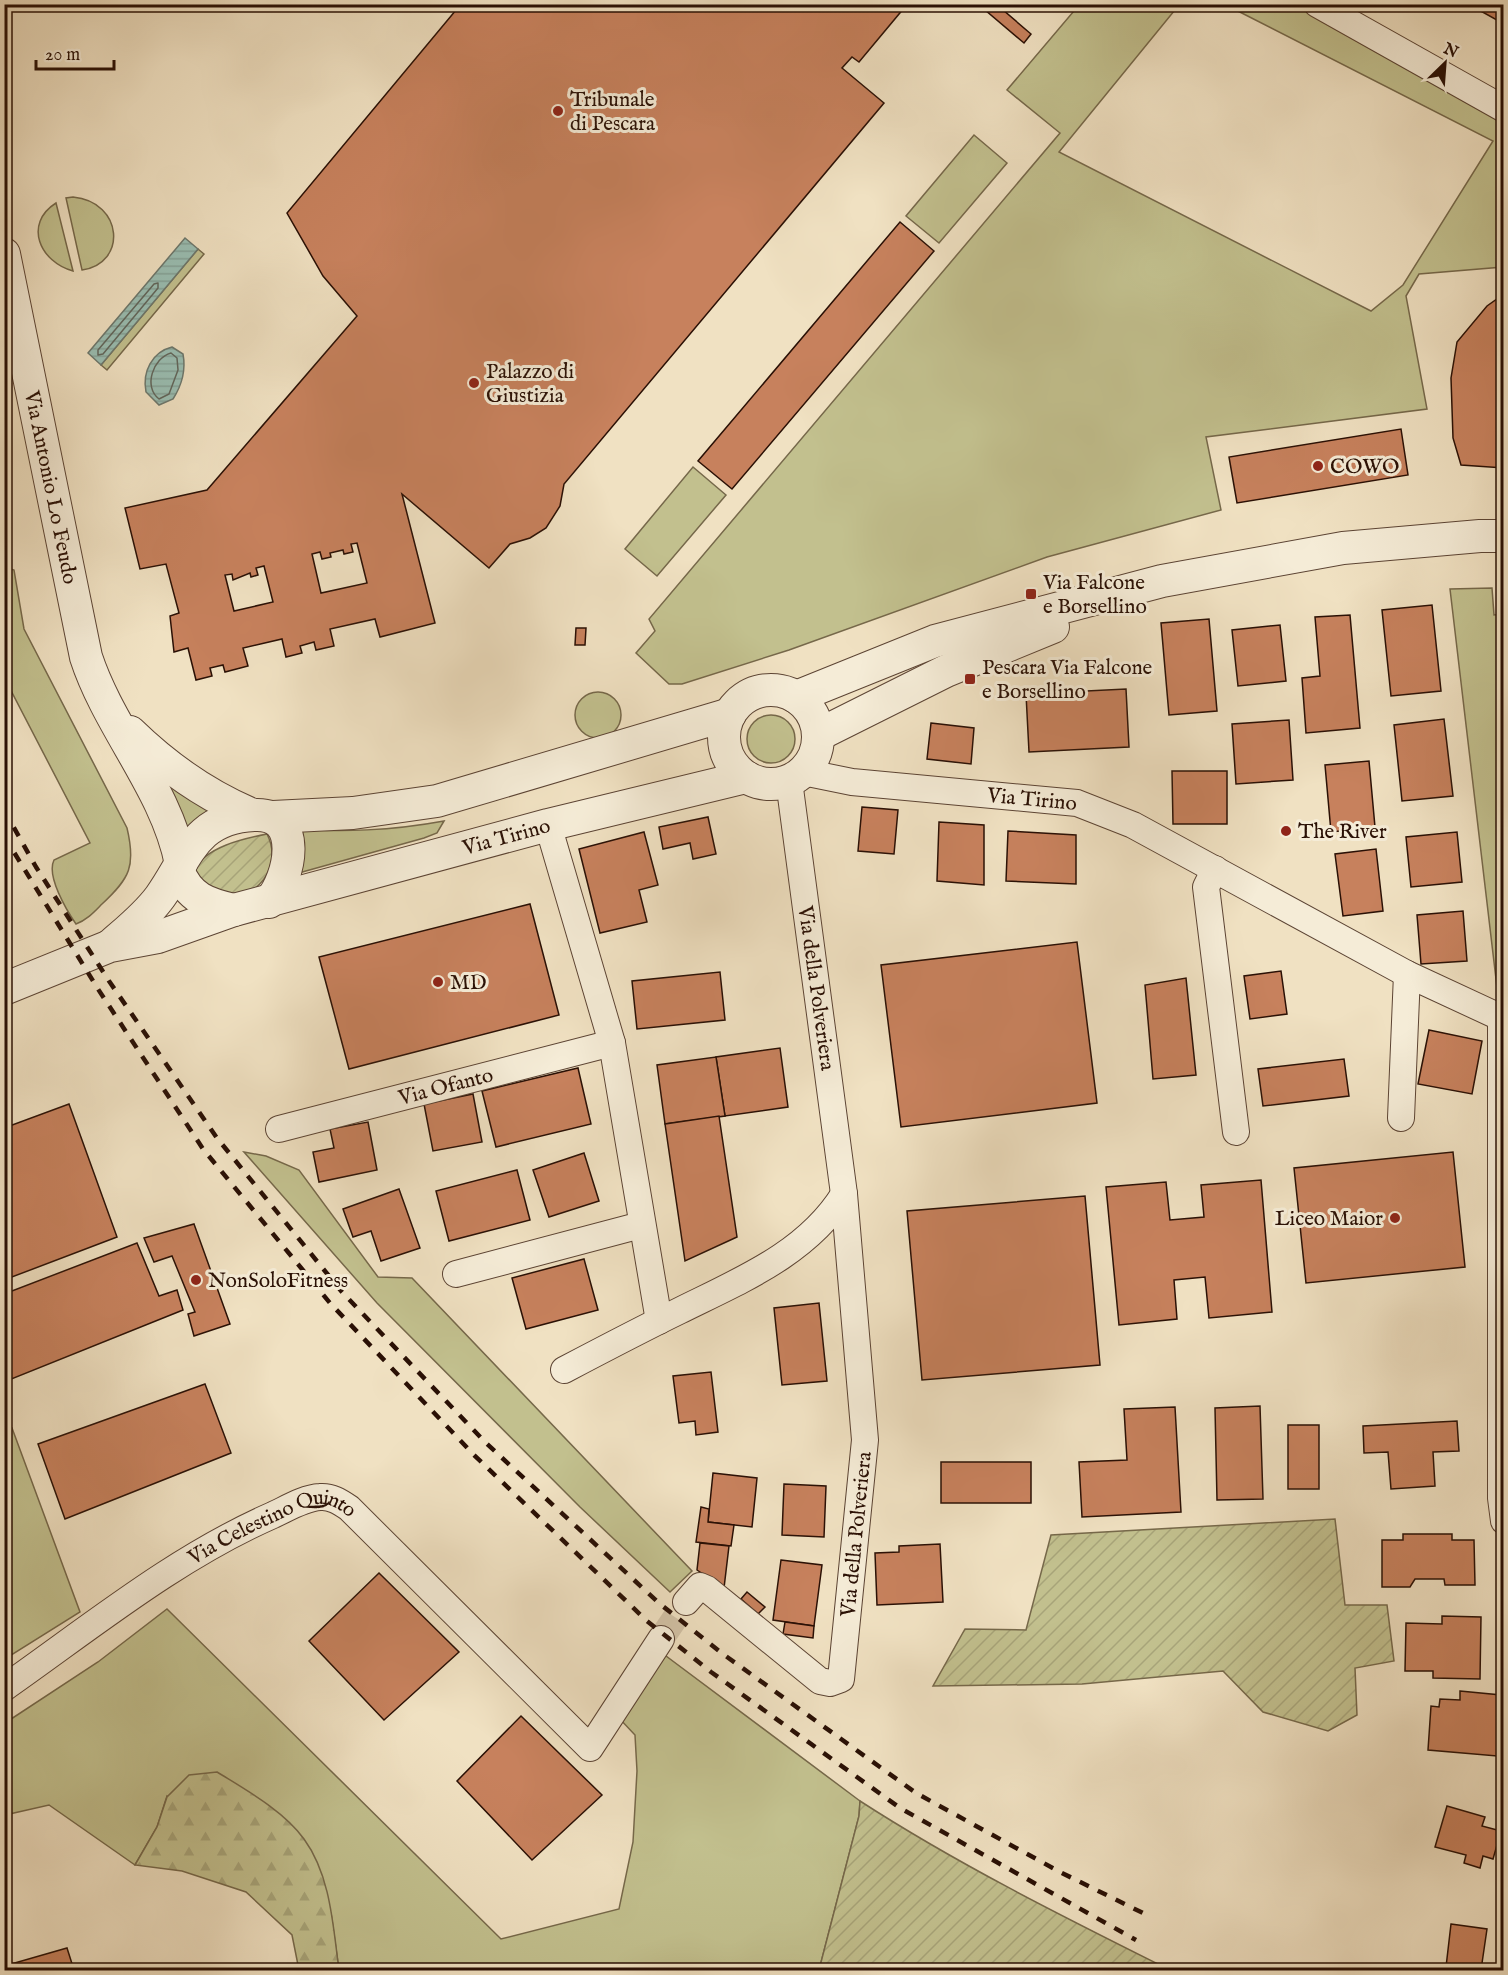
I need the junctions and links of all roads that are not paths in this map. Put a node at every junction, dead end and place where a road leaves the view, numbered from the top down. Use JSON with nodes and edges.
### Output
{"nodes":[{"id":1,"x":1317,"y":4,"type":"edge"},
{"id":2,"x":1503,"y":109,"type":"edge"},
{"id":3,"x":4,"y":254,"type":"edge"},
{"id":4,"x":1503,"y":536,"type":"edge"},
{"id":5,"x":1162,"y":581,"type":"junction"},
{"id":6,"x":796,"y":697,"type":"junction"},
{"id":7,"x":730,"y":714,"type":"junction"},
{"id":8,"x":114,"y":717,"type":"junction"},
{"id":9,"x":818,"y":735,"type":"junction"},
{"id":10,"x":796,"y":776,"type":"junction"},
{"id":11,"x":746,"y":777,"type":"junction"},
{"id":12,"x":836,"y":778,"type":"junction"},
{"id":13,"x":263,"y":816,"type":"junction"},
{"id":14,"x":795,"y":824,"type":"junction"},
{"id":15,"x":548,"y":825,"type":"junction"},
{"id":16,"x":180,"y":867,"type":"junction"},
{"id":17,"x":1215,"y":869,"type":"junction"},
{"id":18,"x":269,"y":902,"type":"junction"},
{"id":19,"x":234,"y":910,"type":"junction"},
{"id":20,"x":110,"y":946,"type":"junction"},
{"id":21,"x":1407,"y":974,"type":"junction"},
{"id":22,"x":4,"y":989,"type":"edge"},
{"id":23,"x":1502,"y":1019,"type":"edge"},
{"id":24,"x":612,"y":1043,"type":"junction"},
{"id":25,"x":1401,"y":1118,"type":"dead end"},
{"id":26,"x":279,"y":1129,"type":"dead end"},
{"id":27,"x":1236,"y":1132,"type":"dead end"},
{"id":28,"x":844,"y":1194,"type":"junction"},
{"id":29,"x":641,"y":1225,"type":"junction"},
{"id":30,"x":456,"y":1274,"type":"dead end"},
{"id":31,"x":1503,"y":1312,"type":"edge"},
{"id":32,"x":659,"y":1321,"type":"junction"},
{"id":33,"x":1502,"y":1352,"type":"edge"},
{"id":34,"x":564,"y":1370,"type":"dead end"},
{"id":35,"x":1503,"y":1521,"type":"edge"},
{"id":36,"x":693,"y":1594,"type":"dead end"},
{"id":37,"x":661,"y":1639,"type":"tunnel mouth"},
{"id":38,"x":4,"y":1688,"type":"edge"}],
"edges":[{"from":1,"to":2,"type":"street"},
{"from":3,"to":8,"type":"street","name":"Via Antonio Lo Feudo"},
{"from":4,"to":5,"type":"street"},
{"from":5,"to":6,"type":"street"},
{"from":5,"to":9,"type":"street"},
{"from":6,"to":7,"type":"street"},
{"from":6,"to":9,"type":"street"},
{"from":7,"to":11,"type":"street"},
{"from":7,"to":13,"type":"street"},
{"from":8,"to":13,"type":"street","name":"Via Antonio Lo Feudo"},
{"from":8,"to":16,"type":"street","name":"Via Antonio Lo Feudo"},
{"from":9,"to":10,"type":"street"},
{"from":10,"to":11,"type":"street"},
{"from":10,"to":12,"type":"street","name":"Via Tirino"},
{"from":10,"to":14,"type":"street","name":"Via della Polveriera"},
{"from":11,"to":15,"type":"street","name":"Via Tirino"},
{"from":12,"to":14,"type":"street"},
{"from":12,"to":17,"type":"street","name":"Via Tirino"},
{"from":13,"to":16,"type":"street"},
{"from":13,"to":18,"type":"street"},
{"from":14,"to":28,"type":"street","name":"Via della Polveriera"},
{"from":15,"to":18,"type":"street","name":"Via Tirino"},
{"from":15,"to":24,"type":"street"},
{"from":16,"to":19,"type":"street"},
{"from":16,"to":20,"type":"street"},
{"from":17,"to":21,"type":"street","name":"Via Tirino"},
{"from":17,"to":27,"type":"street"},
{"from":18,"to":19,"type":"street"},
{"from":19,"to":20,"type":"street"},
{"from":20,"to":22,"type":"street"},
{"from":21,"to":23,"type":"street","name":"Via Tirino"},
{"from":21,"to":25,"type":"street"},
{"from":23,"to":31,"type":"street"},
{"from":24,"to":26,"type":"street","name":"Via Ofanto"},
{"from":24,"to":29,"type":"street"},
{"from":28,"to":32,"type":"street"},
{"from":28,"to":36,"type":"street","name":"Via della Polveriera"},
{"from":29,"to":30,"type":"street"},
{"from":29,"to":32,"type":"street"},
{"from":31,"to":33,"type":"street"},
{"from":32,"to":34,"type":"street"},
{"from":33,"to":35,"type":"street"},
{"from":37,"to":38,"type":"street","name":"Via Celestino Quinto"}]}
